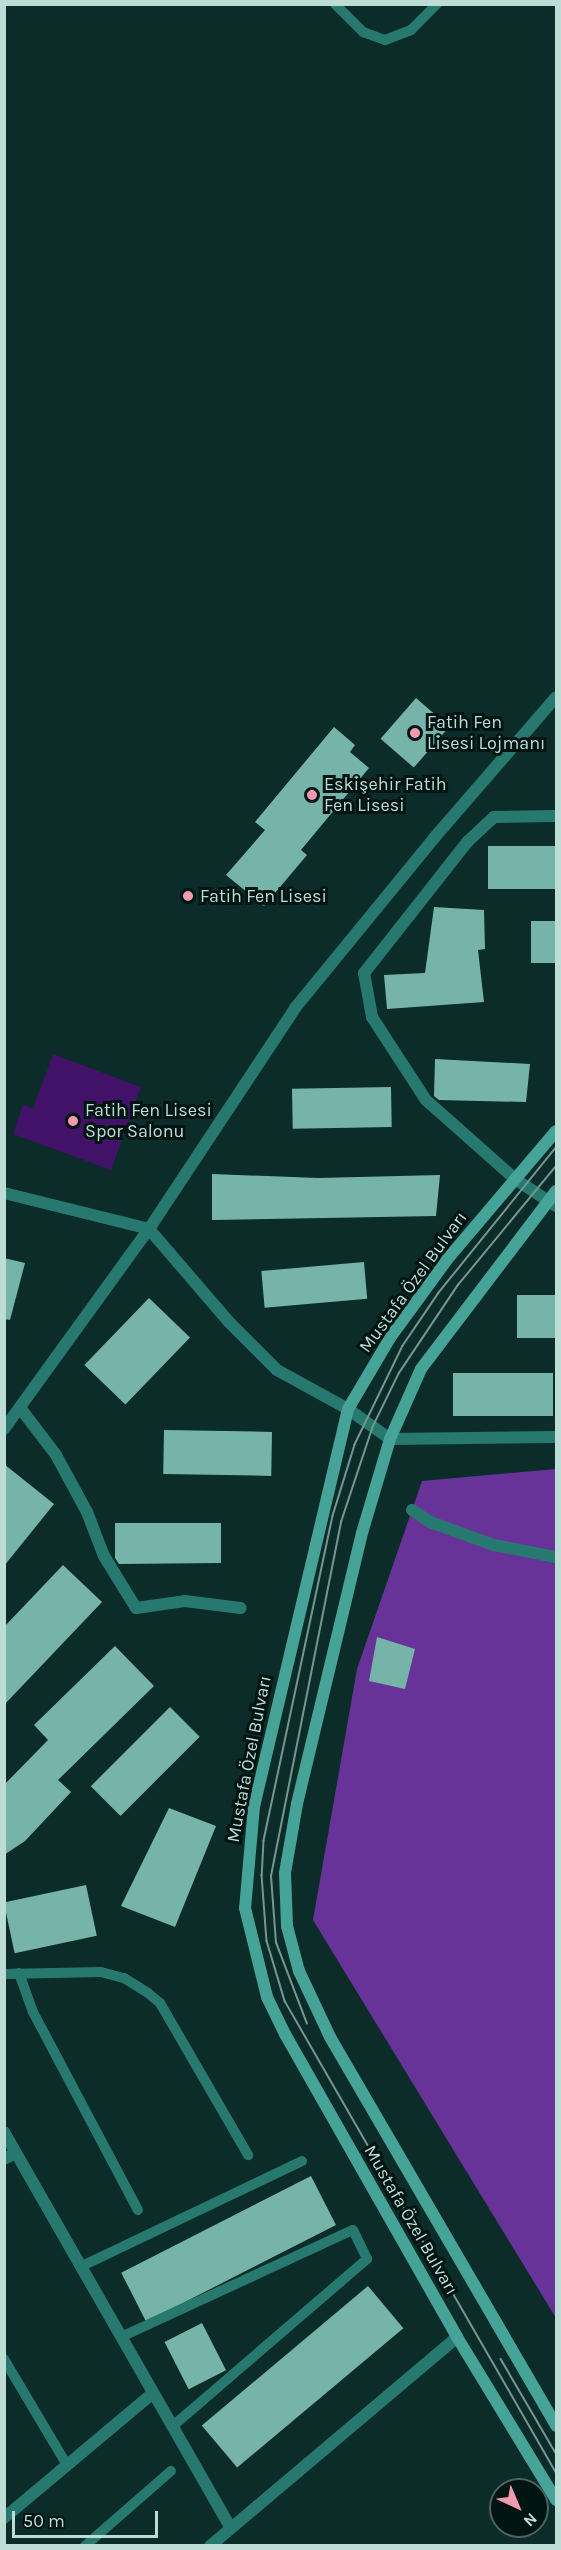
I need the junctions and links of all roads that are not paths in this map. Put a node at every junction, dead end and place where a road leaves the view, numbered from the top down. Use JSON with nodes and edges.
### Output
{"nodes":[{"id":1,"x":335,"y":4,"type":"edge"},
{"id":2,"x":437,"y":4,"type":"edge"},
{"id":3,"x":556,"y":697,"type":"edge"},
{"id":4,"x":556,"y":816,"type":"edge"},
{"id":5,"x":556,"y":1131,"type":"edge"},
{"id":6,"x":515,"y":1179,"type":"junction"},
{"id":7,"x":4,"y":1193,"type":"edge"},
{"id":8,"x":554,"y":1199,"type":"edge"},
{"id":9,"x":149,"y":1229,"type":"junction"},
{"id":10,"x":21,"y":1409,"type":"junction"},
{"id":11,"x":348,"y":1409,"type":"junction"},
{"id":12,"x":4,"y":1429,"type":"edge"},
{"id":13,"x":556,"y":1437,"type":"edge"},
{"id":14,"x":390,"y":1439,"type":"junction"},
{"id":15,"x":412,"y":1510,"type":"dead end"},
{"id":16,"x":556,"y":1557,"type":"edge"},
{"id":17,"x":241,"y":1608,"type":"dead end"},
{"id":18,"x":4,"y":1974,"type":"edge"},
{"id":19,"x":20,"y":1974,"type":"junction"},
{"id":20,"x":4,"y":2132,"type":"edge"},
{"id":21,"x":248,"y":2155,"type":"dead end"},
{"id":22,"x":10,"y":2156,"type":"edge"},
{"id":23,"x":302,"y":2161,"type":"dead end"},
{"id":24,"x":138,"y":2210,"type":"dead end"},
{"id":25,"x":80,"y":2267,"type":"junction"},
{"id":26,"x":121,"y":2337,"type":"junction"},
{"id":27,"x":457,"y":2337,"type":"junction"},
{"id":28,"x":4,"y":2359,"type":"edge"},
{"id":29,"x":153,"y":2393,"type":"junction"},
{"id":30,"x":556,"y":2426,"type":"edge"},
{"id":31,"x":172,"y":2427,"type":"junction"},
{"id":32,"x":67,"y":2465,"type":"junction"},
{"id":33,"x":171,"y":2471,"type":"dead end"},
{"id":34,"x":556,"y":2500,"type":"edge"},
{"id":35,"x":4,"y":2518,"type":"edge"},
{"id":36,"x":231,"y":2528,"type":"junction"},
{"id":37,"x":85,"y":2546,"type":"edge"},
{"id":38,"x":210,"y":2546,"type":"edge"}],
"edges":[{"from":1,"to":2,"type":"lane"},
{"from":3,"to":9,"type":"street"},
{"from":4,"to":6,"type":"street"},
{"from":5,"to":6,"type":"main road","name":"Mustafa Özel Bulvarı"},
{"from":6,"to":8,"type":"street"},
{"from":6,"to":11,"type":"main road","name":"Mustafa Özel Bulvarı"},
{"from":7,"to":9,"type":"street"},
{"from":8,"to":14,"type":"main road","name":"Mustafa Özel Bulvarı"},
{"from":9,"to":10,"type":"street"},
{"from":9,"to":11,"type":"street"},
{"from":10,"to":12,"type":"street"},
{"from":10,"to":17,"type":"street"},
{"from":11,"to":14,"type":"street"},
{"from":11,"to":27,"type":"main road","name":"Mustafa Özel Bulvarı"},
{"from":13,"to":14,"type":"street"},
{"from":14,"to":30,"type":"main road","name":"Mustafa Özel Bulvarı"},
{"from":15,"to":16,"type":"street"},
{"from":18,"to":19,"type":"lane"},
{"from":19,"to":21,"type":"lane"},
{"from":19,"to":24,"type":"lane"},
{"from":20,"to":22,"type":"street"},
{"from":22,"to":25,"type":"street"},
{"from":23,"to":25,"type":"lane"},
{"from":25,"to":26,"type":"street"},
{"from":26,"to":29,"type":"street"},
{"from":26,"to":31,"type":"lane"},
{"from":27,"to":34,"type":"main road","name":"Mustafa Özel Bulvarı"},
{"from":27,"to":36,"type":"street"},
{"from":28,"to":32,"type":"lane"},
{"from":29,"to":31,"type":"street"},
{"from":29,"to":32,"type":"street"},
{"from":31,"to":36,"type":"street"},
{"from":32,"to":35,"type":"street"},
{"from":33,"to":37,"type":"lane"},
{"from":36,"to":38,"type":"street"}]}
